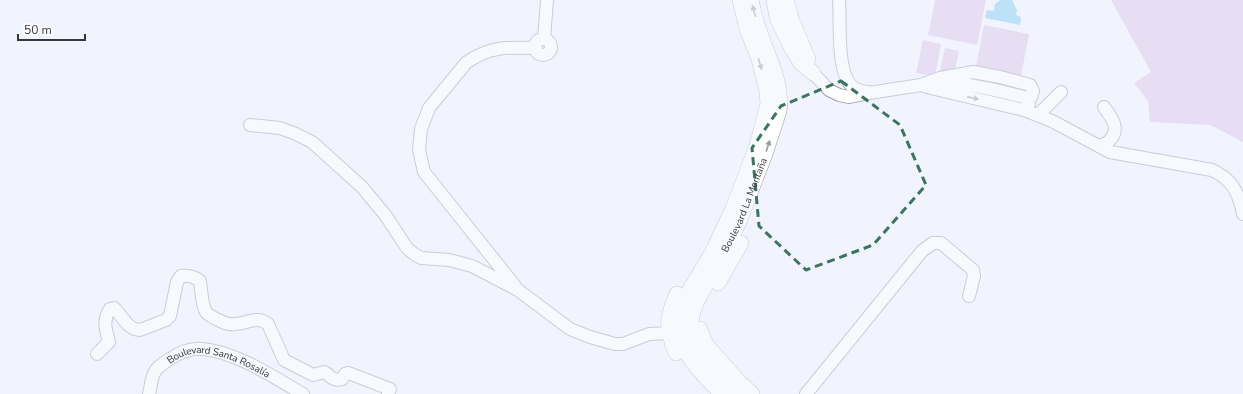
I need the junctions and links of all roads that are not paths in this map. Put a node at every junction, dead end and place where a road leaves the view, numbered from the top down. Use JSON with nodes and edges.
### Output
{"nodes":[{"id":1,"x":547,"y":0,"type":"edge"},
{"id":2,"x":740,"y":0,"type":"edge"},
{"id":3,"x":751,"y":0,"type":"edge"},
{"id":4,"x":774,"y":0,"type":"edge"},
{"id":5,"x":786,"y":0,"type":"edge"},
{"id":6,"x":841,"y":2,"type":"edge"},
{"id":7,"x":813,"y":73,"type":"junction"},
{"id":8,"x":921,"y":84,"type":"junction"},
{"id":9,"x":935,"y":89,"type":"junction"},
{"id":10,"x":1061,"y":92,"type":"dead end"},
{"id":11,"x":869,"y":93,"type":"junction"},
{"id":12,"x":1028,"y":98,"type":"junction"},
{"id":13,"x":1104,"y":107,"type":"dead end"},
{"id":14,"x":1024,"y":110,"type":"junction"},
{"id":15,"x":1038,"y":115,"type":"junction"},
{"id":16,"x":250,"y":125,"type":"dead end"},
{"id":17,"x":1099,"y":146,"type":"junction"},
{"id":18,"x":755,"y":182,"type":"junction"},
{"id":19,"x":741,"y":189,"type":"junction"},
{"id":20,"x":1243,"y":214,"type":"edge"},
{"id":21,"x":518,"y":290,"type":"junction"},
{"id":22,"x":969,"y":296,"type":"dead end"},
{"id":23,"x":669,"y":333,"type":"junction"},
{"id":24,"x":97,"y":354,"type":"dead end"},
{"id":25,"x":732,"y":393,"type":"edge"},
{"id":26,"x":149,"y":394,"type":"edge"},
{"id":27,"x":304,"y":394,"type":"edge"},
{"id":28,"x":388,"y":394,"type":"edge"},
{"id":29,"x":707,"y":394,"type":"edge"},
{"id":30,"x":752,"y":394,"type":"edge"},
{"id":31,"x":806,"y":394,"type":"edge"}],
"edges":[{"from":1,"to":21,"type":"street"},
{"from":2,"to":19,"type":"main road","name":"Boulevard La Montaña","one_way":true},
{"from":18,"to":3,"type":"main road","name":"Boulevard La Montaña","one_way":true},
{"from":4,"to":7,"type":"main road"},
{"from":5,"to":7,"type":"main road"},
{"from":6,"to":11,"type":"street"},
{"from":7,"to":11,"type":"street"},
{"from":8,"to":9,"type":"street"},
{"from":8,"to":11,"type":"street"},
{"from":8,"to":12,"type":"street"},
{"from":9,"to":12,"type":"street"},
{"from":9,"to":14,"type":"street","one_way":true},
{"from":10,"to":15,"type":"street"},
{"from":12,"to":14,"type":"street"},
{"from":13,"to":17,"type":"street"},
{"from":14,"to":15,"type":"street"},
{"from":15,"to":17,"type":"street"},
{"from":16,"to":21,"type":"street"},
{"from":17,"to":20,"type":"street"},
{"from":18,"to":25,"type":"main road","name":"Boulevard La Montaña"},
{"from":18,"to":30,"type":"main road"},
{"from":19,"to":23,"type":"main road"},
{"from":19,"to":25,"type":"main road","name":"Boulevard La Montaña"},
{"from":21,"to":23,"type":"street"},
{"from":22,"to":31,"type":"street"},
{"from":23,"to":29,"type":"main road"},
{"from":24,"to":28,"type":"street"},
{"from":26,"to":27,"type":"street","name":"Boulevard Santa Rosalía"}]}
